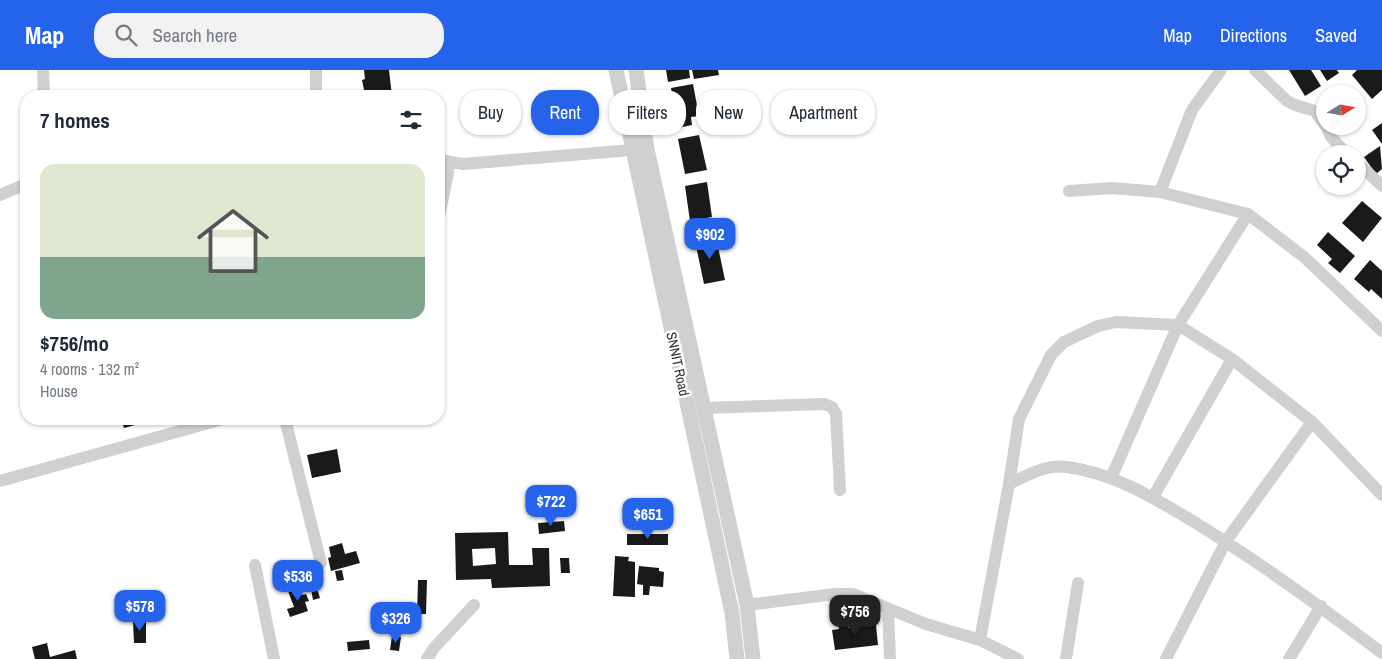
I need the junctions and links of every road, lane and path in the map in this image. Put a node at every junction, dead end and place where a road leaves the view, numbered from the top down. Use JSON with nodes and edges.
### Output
{"nodes":[{"id":1,"x":43,"y":70,"type":"edge"},
{"id":2,"x":316,"y":70,"type":"edge"},
{"id":3,"x":616,"y":70,"type":"edge"},
{"id":4,"x":636,"y":70,"type":"edge"},
{"id":5,"x":1221,"y":70,"type":"edge"},
{"id":6,"x":1255,"y":70,"type":"edge"},
{"id":7,"x":44,"y":90,"type":"edge"},
{"id":8,"x":316,"y":90,"type":"edge"},
{"id":9,"x":1316,"y":112,"type":"edge"},
{"id":10,"x":1330,"y":135,"type":"edge"},
{"id":11,"x":1339,"y":145,"type":"edge"},
{"id":12,"x":632,"y":150,"type":"junction"},
{"id":13,"x":445,"y":167,"type":"edge"},
{"id":14,"x":1366,"y":171,"type":"edge"},
{"id":15,"x":1382,"y":186,"type":"edge"},
{"id":16,"x":20,"y":187,"type":"edge"},
{"id":17,"x":1069,"y":191,"type":"dead end"},
{"id":18,"x":1160,"y":192,"type":"junction"},
{"id":19,"x":0,"y":195,"type":"edge"},
{"id":20,"x":1248,"y":214,"type":"junction"},
{"id":21,"x":1178,"y":325,"type":"junction"},
{"id":22,"x":686,"y":326,"type":"junction"},
{"id":23,"x":670,"y":329,"type":"junction"},
{"id":24,"x":1382,"y":331,"type":"edge"},
{"id":25,"x":693,"y":354,"type":"junction"},
{"id":26,"x":677,"y":358,"type":"junction"},
{"id":27,"x":1232,"y":359,"type":"junction"},
{"id":28,"x":705,"y":408,"type":"junction"},
{"id":29,"x":1312,"y":422,"type":"junction"},
{"id":30,"x":187,"y":425,"type":"edge"},
{"id":31,"x":286,"y":425,"type":"edge"},
{"id":32,"x":1112,"y":478,"type":"junction"},
{"id":33,"x":0,"y":481,"type":"edge"},
{"id":34,"x":1009,"y":484,"type":"junction"},
{"id":35,"x":840,"y":490,"type":"dead end"},
{"id":36,"x":1382,"y":494,"type":"edge"},
{"id":37,"x":1153,"y":498,"type":"junction"},
{"id":38,"x":1226,"y":541,"type":"junction"},
{"id":39,"x":321,"y":563,"type":"dead end"},
{"id":40,"x":255,"y":565,"type":"dead end"},
{"id":41,"x":1078,"y":583,"type":"dead end"},
{"id":42,"x":474,"y":605,"type":"dead end"},
{"id":43,"x":747,"y":605,"type":"junction"},
{"id":44,"x":1321,"y":606,"type":"junction"},
{"id":45,"x":888,"y":609,"type":"junction"},
{"id":46,"x":980,"y":640,"type":"junction"},
{"id":47,"x":1382,"y":653,"type":"edge"},
{"id":48,"x":274,"y":659,"type":"edge"},
{"id":49,"x":427,"y":659,"type":"edge"},
{"id":50,"x":737,"y":659,"type":"edge"},
{"id":51,"x":753,"y":659,"type":"edge"},
{"id":52,"x":890,"y":659,"type":"edge"},
{"id":53,"x":1018,"y":659,"type":"edge"},
{"id":54,"x":1066,"y":659,"type":"edge"},
{"id":55,"x":1166,"y":659,"type":"edge"},
{"id":56,"x":1289,"y":659,"type":"edge"}],
"edges":[{"from":1,"to":7,"type":"street"},
{"from":2,"to":8,"type":"street"},
{"from":3,"to":12,"type":"street","name":"SNNIT Road"},
{"from":4,"to":22,"type":"street","name":"SNNIT Road"},
{"from":5,"to":18,"type":"street"},
{"from":6,"to":9,"type":"street"},
{"from":10,"to":11,"type":"street"},
{"from":12,"to":13,"type":"street"},
{"from":12,"to":23,"type":"street","name":"SNNIT Road"},
{"from":14,"to":15,"type":"street"},
{"from":16,"to":19,"type":"street"},
{"from":17,"to":18,"type":"street"},
{"from":18,"to":20,"type":"street"},
{"from":20,"to":21,"type":"street"},
{"from":20,"to":24,"type":"street"},
{"from":21,"to":27,"type":"street"},
{"from":21,"to":32,"type":"street"},
{"from":21,"to":34,"type":"street"},
{"from":22,"to":23,"type":"street"},
{"from":22,"to":25,"type":"street","name":"SNNIT Road"},
{"from":23,"to":26,"type":"street","name":"SNNIT Road"},
{"from":25,"to":26,"type":"street"},
{"from":25,"to":28,"type":"street","name":"SNNIT Road"},
{"from":26,"to":50,"type":"street","name":"SNNIT Road"},
{"from":27,"to":29,"type":"street"},
{"from":27,"to":37,"type":"street"},
{"from":28,"to":35,"type":"street"},
{"from":28,"to":43,"type":"street","name":"SNNIT Road"},
{"from":29,"to":36,"type":"street"},
{"from":29,"to":38,"type":"street"},
{"from":30,"to":33,"type":"street"},
{"from":31,"to":39,"type":"street"},
{"from":32,"to":34,"type":"street"},
{"from":32,"to":37,"type":"street"},
{"from":34,"to":46,"type":"street"},
{"from":37,"to":38,"type":"street"},
{"from":38,"to":44,"type":"street"},
{"from":38,"to":55,"type":"street"},
{"from":40,"to":48,"type":"street"},
{"from":41,"to":54,"type":"street"},
{"from":42,"to":49,"type":"street"},
{"from":43,"to":45,"type":"street"},
{"from":43,"to":51,"type":"street","name":"SNNIT Road"},
{"from":44,"to":47,"type":"street"},
{"from":44,"to":56,"type":"street"},
{"from":45,"to":46,"type":"street"},
{"from":45,"to":52,"type":"street"},
{"from":46,"to":53,"type":"street"}]}
